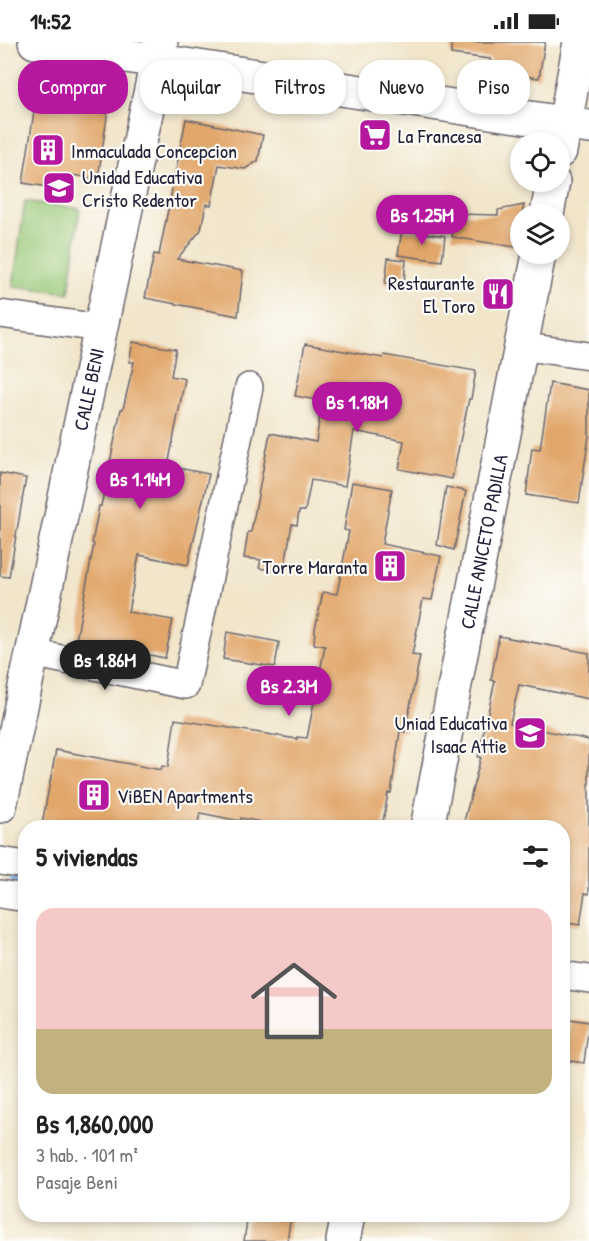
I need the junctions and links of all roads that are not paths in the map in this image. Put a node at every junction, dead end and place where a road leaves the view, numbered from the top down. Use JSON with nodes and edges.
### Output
{"nodes":[{"id":1,"x":36,"y":42,"type":"edge"},
{"id":2,"x":580,"y":42,"type":"edge"},
{"id":3,"x":159,"y":51,"type":"edge"},
{"id":4,"x":571,"y":134,"type":"edge"},
{"id":5,"x":537,"y":264,"type":"edge"},
{"id":6,"x":0,"y":314,"type":"edge"},
{"id":7,"x":100,"y":328,"type":"junction"},
{"id":8,"x":520,"y":345,"type":"junction"},
{"id":9,"x":589,"y":356,"type":"edge"},
{"id":10,"x":249,"y":387,"type":"dead end"},
{"id":11,"x":32,"y":653,"type":"junction"},
{"id":12,"x":0,"y":806,"type":"edge"},
{"id":13,"x":429,"y":820,"type":"edge"},
{"id":14,"x":0,"y":861,"type":"edge"},
{"id":15,"x":18,"y":864,"type":"edge"},
{"id":16,"x":0,"y":894,"type":"edge"},
{"id":17,"x":18,"y":897,"type":"edge"},
{"id":18,"x":570,"y":976,"type":"edge"},
{"id":19,"x":589,"y":979,"type":"edge"},
{"id":20,"x":347,"y":1222,"type":"edge"},
{"id":21,"x":343,"y":1241,"type":"edge"}],
"edges":[{"from":1,"to":3,"type":"main road"},
{"from":2,"to":4,"type":"main road"},
{"from":3,"to":4,"type":"main road"},
{"from":3,"to":7,"type":"main road","name":"CALLE BENI"},
{"from":5,"to":8,"type":"main road","name":"CALLE ANICETO PADILLA"},
{"from":6,"to":7,"type":"street"},
{"from":7,"to":11,"type":"main road","name":"CALLE BENI"},
{"from":8,"to":9,"type":"street"},
{"from":8,"to":13,"type":"main road","name":"CALLE ANICETO PADILLA"},
{"from":10,"to":11,"type":"street"},
{"from":11,"to":12,"type":"main road","name":"CALLE BENI"},
{"from":14,"to":15,"type":"street"},
{"from":16,"to":17,"type":"street"},
{"from":18,"to":19,"type":"street"},
{"from":20,"to":21,"type":"main road"}]}
